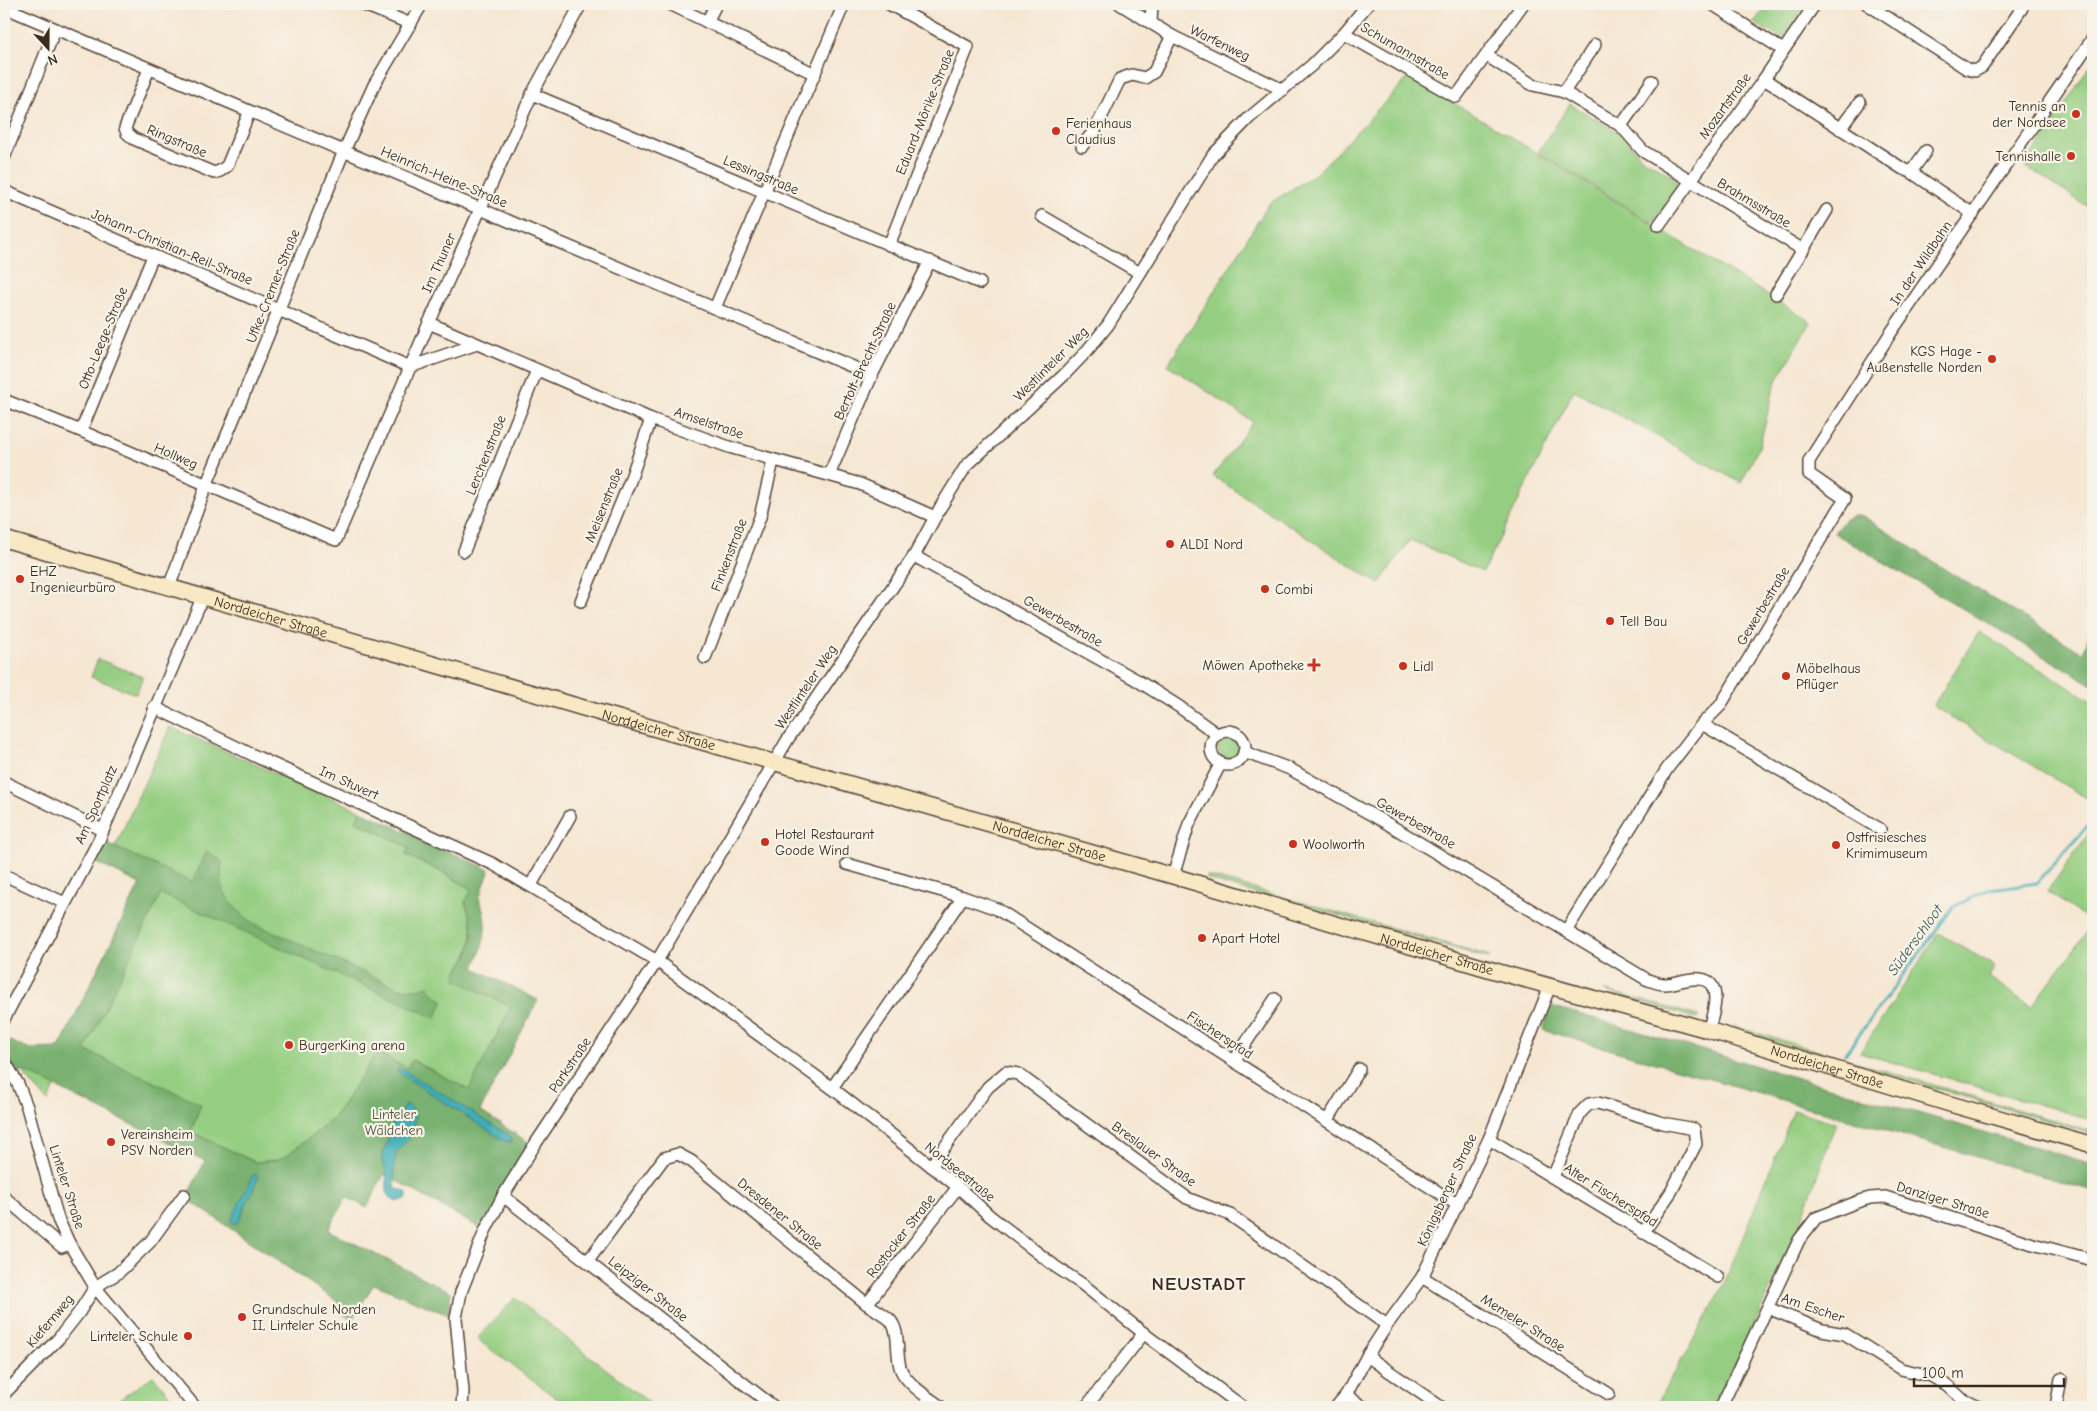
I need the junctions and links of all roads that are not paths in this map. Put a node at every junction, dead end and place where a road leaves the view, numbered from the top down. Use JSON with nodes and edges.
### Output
{"nodes":[{"id":1,"x":362,"y":4,"type":"edge"},
{"id":2,"x":422,"y":4,"type":"edge"},
{"id":3,"x":581,"y":4,"type":"edge"},
{"id":4,"x":670,"y":4,"type":"edge"},
{"id":5,"x":716,"y":4,"type":"edge"},
{"id":6,"x":844,"y":4,"type":"edge"},
{"id":7,"x":889,"y":4,"type":"edge"},
{"id":8,"x":1120,"y":4,"type":"edge"},
{"id":9,"x":1152,"y":4,"type":"edge"},
{"id":10,"x":1368,"y":4,"type":"edge"},
{"id":11,"x":1523,"y":4,"type":"edge"},
{"id":12,"x":1712,"y":4,"type":"edge"},
{"id":13,"x":1815,"y":4,"type":"edge"},
{"id":14,"x":1867,"y":4,"type":"edge"},
{"id":15,"x":2020,"y":4,"type":"edge"},
{"id":16,"x":4,"y":7,"type":"edge"},
{"id":17,"x":707,"y":22,"type":"junction"},
{"id":18,"x":1151,"y":22,"type":"junction"},
{"id":19,"x":411,"y":24,"type":"junction"},
{"id":20,"x":55,"y":30,"type":"junction"},
{"id":21,"x":1344,"y":33,"type":"junction"},
{"id":22,"x":1172,"y":36,"type":"junction"},
{"id":23,"x":2093,"y":38,"type":"edge"},
{"id":24,"x":1595,"y":46,"type":"dead end"},
{"id":25,"x":1783,"y":50,"type":"junction"},
{"id":26,"x":1487,"y":56,"type":"junction"},
{"id":27,"x":149,"y":69,"type":"junction"},
{"id":28,"x":815,"y":74,"type":"junction"},
{"id":29,"x":1764,"y":79,"type":"junction"},
{"id":30,"x":1652,"y":82,"type":"dead end"},
{"id":31,"x":1283,"y":90,"type":"junction"},
{"id":32,"x":1564,"y":92,"type":"junction"},
{"id":33,"x":532,"y":94,"type":"junction"},
{"id":34,"x":1860,"y":102,"type":"dead end"},
{"id":35,"x":249,"y":113,"type":"junction"},
{"id":36,"x":1621,"y":126,"type":"junction"},
{"id":37,"x":1840,"y":129,"type":"junction"},
{"id":38,"x":1082,"y":146,"type":"dead end"},
{"id":39,"x":344,"y":151,"type":"junction"},
{"id":40,"x":1926,"y":151,"type":"dead end"},
{"id":41,"x":4,"y":157,"type":"edge"},
{"id":42,"x":1911,"y":172,"type":"junction"},
{"id":43,"x":1690,"y":181,"type":"junction"},
{"id":44,"x":4,"y":191,"type":"edge"},
{"id":45,"x":764,"y":193,"type":"junction"},
{"id":46,"x":480,"y":209,"type":"junction"},
{"id":47,"x":1827,"y":210,"type":"dead end"},
{"id":48,"x":1973,"y":214,"type":"junction"},
{"id":49,"x":1042,"y":216,"type":"dead end"},
{"id":50,"x":1659,"y":225,"type":"dead end"},
{"id":51,"x":889,"y":245,"type":"junction"},
{"id":52,"x":1803,"y":250,"type":"junction"},
{"id":53,"x":153,"y":256,"type":"junction"},
{"id":54,"x":930,"y":261,"type":"junction"},
{"id":55,"x":1140,"y":273,"type":"junction"},
{"id":56,"x":980,"y":283,"type":"dead end"},
{"id":57,"x":1776,"y":294,"type":"dead end"},
{"id":58,"x":714,"y":308,"type":"junction"},
{"id":59,"x":280,"y":310,"type":"junction"},
{"id":60,"x":429,"y":322,"type":"junction"},
{"id":61,"x":477,"y":344,"type":"junction"},
{"id":62,"x":410,"y":367,"type":"junction"},
{"id":63,"x":536,"y":370,"type":"junction"},
{"id":64,"x":872,"y":375,"type":"junction"},
{"id":65,"x":4,"y":400,"type":"edge"},
{"id":66,"x":651,"y":419,"type":"junction"},
{"id":67,"x":81,"y":431,"type":"junction"},
{"id":68,"x":773,"y":461,"type":"junction"},
{"id":69,"x":829,"y":475,"type":"junction"},
{"id":70,"x":206,"y":486,"type":"junction"},
{"id":71,"x":1845,"y":499,"type":"joint"},
{"id":72,"x":935,"y":516,"type":"junction"},
{"id":73,"x":4,"y":539,"type":"edge"},
{"id":74,"x":336,"y":540,"type":"joint"},
{"id":75,"x":464,"y":551,"type":"dead end"},
{"id":76,"x":914,"y":556,"type":"junction"},
{"id":77,"x":169,"y":587,"type":"junction"},
{"id":78,"x":203,"y":596,"type":"junction"},
{"id":79,"x":581,"y":601,"type":"dead end"},
{"id":80,"x":705,"y":658,"type":"dead end"},
{"id":81,"x":154,"y":707,"type":"junction"},
{"id":82,"x":1702,"y":724,"type":"junction"},
{"id":83,"x":1218,"y":735,"type":"junction"},
{"id":84,"x":1244,"y":752,"type":"junction"},
{"id":85,"x":775,"y":762,"type":"junction"},
{"id":86,"x":1221,"y":763,"type":"junction"},
{"id":87,"x":4,"y":782,"type":"edge"},
{"id":88,"x":570,"y":816,"type":"dead end"},
{"id":89,"x":1880,"y":828,"type":"dead end"},
{"id":90,"x":102,"y":830,"type":"junction"},
{"id":91,"x":847,"y":864,"type":"dead end"},
{"id":92,"x":4,"y":875,"type":"edge"},
{"id":93,"x":1174,"y":876,"type":"junction"},
{"id":94,"x":531,"y":885,"type":"junction"},
{"id":95,"x":963,"y":897,"type":"junction"},
{"id":96,"x":65,"y":903,"type":"junction"},
{"id":97,"x":1566,"y":931,"type":"junction"},
{"id":98,"x":657,"y":961,"type":"junction"},
{"id":99,"x":1550,"y":986,"type":"junction"},
{"id":100,"x":1275,"y":999,"type":"dead end"},
{"id":101,"x":4,"y":1019,"type":"edge"},
{"id":102,"x":1708,"y":1030,"type":"junction"},
{"id":103,"x":4,"y":1060,"type":"edge"},
{"id":104,"x":1234,"y":1061,"type":"junction"},
{"id":105,"x":1359,"y":1069,"type":"dead end"},
{"id":106,"x":832,"y":1088,"type":"junction"},
{"id":107,"x":1326,"y":1121,"type":"junction"},
{"id":108,"x":1488,"y":1139,"type":"junction"},
{"id":109,"x":2093,"y":1145,"type":"edge"},
{"id":110,"x":931,"y":1166,"type":"junction"},
{"id":111,"x":1554,"y":1178,"type":"junction"},
{"id":112,"x":958,"y":1187,"type":"junction"},
{"id":113,"x":184,"y":1195,"type":"dead end"},
{"id":114,"x":503,"y":1196,"type":"junction"},
{"id":115,"x":4,"y":1197,"type":"edge"},
{"id":116,"x":1458,"y":1205,"type":"junction"},
{"id":117,"x":1643,"y":1233,"type":"junction"},
{"id":118,"x":69,"y":1243,"type":"junction"},
{"id":119,"x":2093,"y":1260,"type":"edge"},
{"id":120,"x":588,"y":1261,"type":"junction"},
{"id":121,"x":1422,"y":1277,"type":"junction"},
{"id":122,"x":1718,"y":1277,"type":"dead end"},
{"id":123,"x":95,"y":1286,"type":"junction"},
{"id":124,"x":867,"y":1304,"type":"junction"},
{"id":125,"x":1768,"y":1308,"type":"junction"},
{"id":126,"x":1386,"y":1326,"type":"junction"},
{"id":127,"x":1144,"y":1333,"type":"junction"},
{"id":128,"x":1367,"y":1356,"type":"junction"},
{"id":129,"x":2061,"y":1379,"type":"dead end"},
{"id":130,"x":4,"y":1394,"type":"edge"},
{"id":131,"x":1609,"y":1394,"type":"dead end"},
{"id":132,"x":1346,"y":1395,"type":"junction"},
{"id":133,"x":195,"y":1407,"type":"edge"},
{"id":134,"x":462,"y":1407,"type":"edge"},
{"id":135,"x":774,"y":1407,"type":"edge"},
{"id":136,"x":941,"y":1407,"type":"edge"},
{"id":137,"x":1086,"y":1407,"type":"edge"},
{"id":138,"x":1243,"y":1407,"type":"edge"},
{"id":139,"x":1336,"y":1407,"type":"edge"},
{"id":140,"x":1363,"y":1407,"type":"edge"},
{"id":141,"x":1441,"y":1407,"type":"edge"},
{"id":142,"x":1721,"y":1407,"type":"edge"},
{"id":143,"x":1978,"y":1407,"type":"edge"},
{"id":144,"x":2056,"y":1407,"type":"edge"}],
"edges":[{"from":1,"to":19,"type":"street"},
{"from":2,"to":19,"type":"street","name":"Ufke-Cremer-Straße"},
{"from":3,"to":33,"type":"street","name":"Im Thuner"},
{"from":4,"to":17,"type":"street"},
{"from":5,"to":17,"type":"street"},
{"from":6,"to":28,"type":"street"},
{"from":7,"to":51,"type":"street","name":"Eduard-Mörike-Straße"},
{"from":8,"to":18,"type":"street","name":"Warfenweg"},
{"from":9,"to":18,"type":"street"},
{"from":10,"to":21,"type":"street","name":"Westlinteler Weg"},
{"from":11,"to":26,"type":"street","name":"Schumannstraße"},
{"from":12,"to":25,"type":"street"},
{"from":13,"to":25,"type":"street","name":"Mozartstraße"},
{"from":14,"to":15,"type":"street"},
{"from":16,"to":20,"type":"street","name":"Heinrich-Heine-Straße"},
{"from":17,"to":28,"type":"street"},
{"from":18,"to":22,"type":"street","name":"Warfenweg"},
{"from":19,"to":39,"type":"street","name":"Ufke-Cremer-Straße"},
{"from":20,"to":27,"type":"street","name":"Heinrich-Heine-Straße"},
{"from":20,"to":41,"type":"street"},
{"from":21,"to":26,"type":"street","name":"Schumannstraße"},
{"from":21,"to":31,"type":"street","name":"Westlinteler Weg"},
{"from":22,"to":31,"type":"street","name":"Warfenweg"},
{"from":22,"to":38,"type":"street"},
{"from":23,"to":48,"type":"street","name":"In der Wildbahn"},
{"from":24,"to":32,"type":"street"},
{"from":25,"to":29,"type":"street","name":"Mozartstraße"},
{"from":26,"to":32,"type":"street","name":"Brahmsstraße"},
{"from":27,"to":35,"type":"street","name":"Heinrich-Heine-Straße"},
{"from":27,"to":35,"type":"street","name":"Ringstraße"},
{"from":28,"to":45,"type":"street"},
{"from":29,"to":37,"type":"street"},
{"from":29,"to":43,"type":"street","name":"Mozartstraße"},
{"from":30,"to":36,"type":"street"},
{"from":31,"to":55,"type":"street","name":"Westlinteler Weg"},
{"from":32,"to":36,"type":"street","name":"Brahmsstraße"},
{"from":33,"to":45,"type":"street","name":"Lessingstraße"},
{"from":33,"to":46,"type":"street","name":"Im Thuner"},
{"from":34,"to":37,"type":"street"},
{"from":35,"to":39,"type":"street","name":"Heinrich-Heine-Straße"},
{"from":36,"to":43,"type":"street","name":"Brahmsstraße"},
{"from":37,"to":42,"type":"street"},
{"from":39,"to":46,"type":"street","name":"Heinrich-Heine-Straße"},
{"from":39,"to":59,"type":"street","name":"Ufke-Cremer-Straße"},
{"from":40,"to":42,"type":"street"},
{"from":42,"to":48,"type":"street"},
{"from":43,"to":50,"type":"street","name":"Mozartstraße"},
{"from":43,"to":52,"type":"street","name":"Brahmsstraße"},
{"from":44,"to":53,"type":"street","name":"Johann-Christian-Reil-Straße"},
{"from":45,"to":51,"type":"street","name":"Lessingstraße"},
{"from":45,"to":58,"type":"street"},
{"from":46,"to":58,"type":"street","name":"Heinrich-Heine-Straße"},
{"from":46,"to":60,"type":"street","name":"Im Thuner"},
{"from":47,"to":52,"type":"street"},
{"from":48,"to":71,"type":"street","name":"In der Wildbahn"},
{"from":49,"to":55,"type":"street"},
{"from":51,"to":54,"type":"street","name":"Lessingstraße"},
{"from":52,"to":57,"type":"street"},
{"from":53,"to":59,"type":"street","name":"Johann-Christian-Reil-Straße"},
{"from":53,"to":67,"type":"street","name":"Otto-Leege-Straße"},
{"from":54,"to":56,"type":"street","name":"Lessingstraße"},
{"from":54,"to":64,"type":"street","name":"Bertolt-Brecht-Straße"},
{"from":55,"to":72,"type":"street","name":"Westlinteler Weg"},
{"from":58,"to":64,"type":"street","name":"Heinrich-Heine-Straße"},
{"from":59,"to":62,"type":"street","name":"Johann-Christian-Reil-Straße"},
{"from":59,"to":70,"type":"street","name":"Ufke-Cremer-Straße"},
{"from":60,"to":61,"type":"street","name":"Amselstraße"},
{"from":60,"to":62,"type":"street","name":"Im Thuner"},
{"from":61,"to":62,"type":"street"},
{"from":61,"to":63,"type":"street","name":"Amselstraße"},
{"from":62,"to":74,"type":"street","name":"Im Thuner"},
{"from":63,"to":66,"type":"street","name":"Amselstraße"},
{"from":63,"to":75,"type":"street","name":"Lerchenstraße"},
{"from":64,"to":69,"type":"street","name":"Bertolt-Brecht-Straße"},
{"from":65,"to":67,"type":"street","name":"Hollweg"},
{"from":66,"to":68,"type":"street","name":"Amselstraße"},
{"from":66,"to":79,"type":"street","name":"Meisenstraße"},
{"from":67,"to":70,"type":"street","name":"Hollweg"},
{"from":68,"to":69,"type":"street","name":"Amselstraße"},
{"from":68,"to":80,"type":"street","name":"Finkenstraße"},
{"from":69,"to":72,"type":"street","name":"Amselstraße"},
{"from":70,"to":74,"type":"street","name":"Hollweg"},
{"from":70,"to":77,"type":"street","name":"Ufke-Cremer-Straße"},
{"from":71,"to":82,"type":"street","name":"Gewerbestraße"},
{"from":72,"to":76,"type":"street","name":"Westlinteler Weg"},
{"from":73,"to":77,"type":"main road","name":"Norddeicher Straße"},
{"from":76,"to":83,"type":"street","name":"Gewerbestraße"},
{"from":76,"to":85,"type":"street","name":"Westlinteler Weg"},
{"from":77,"to":78,"type":"main road","name":"Norddeicher Straße"},
{"from":78,"to":81,"type":"street","name":"Am Sportplatz"},
{"from":78,"to":85,"type":"main road","name":"Norddeicher Straße"},
{"from":81,"to":90,"type":"street","name":"Am Sportplatz"},
{"from":81,"to":94,"type":"street","name":"Im Stuvert"},
{"from":82,"to":89,"type":"street"},
{"from":82,"to":97,"type":"street","name":"Gewerbestraße"},
{"from":83,"to":84,"type":"street"},
{"from":83,"to":86,"type":"street"},
{"from":84,"to":86,"type":"street"},
{"from":84,"to":97,"type":"street","name":"Gewerbestraße"},
{"from":85,"to":93,"type":"main road","name":"Norddeicher Straße"},
{"from":85,"to":98,"type":"street","name":"Parkstraße"},
{"from":86,"to":93,"type":"street"},
{"from":87,"to":90,"type":"street"},
{"from":88,"to":94,"type":"street"},
{"from":90,"to":96,"type":"street","name":"Am Sportplatz"},
{"from":91,"to":95,"type":"street","name":"Fischerspfad"},
{"from":92,"to":96,"type":"street"},
{"from":93,"to":99,"type":"main road","name":"Norddeicher Straße"},
{"from":94,"to":98,"type":"street","name":"Im Stuvert"},
{"from":95,"to":104,"type":"street","name":"Fischerspfad"},
{"from":95,"to":106,"type":"street"},
{"from":96,"to":101,"type":"street","name":"Am Sportplatz"},
{"from":97,"to":102,"type":"street","name":"Gewerbestraße"},
{"from":98,"to":106,"type":"street","name":"Nordseestraße"},
{"from":98,"to":114,"type":"street","name":"Parkstraße"},
{"from":99,"to":102,"type":"main road","name":"Norddeicher Straße"},
{"from":99,"to":108,"type":"street","name":"Königsberger Straße"},
{"from":100,"to":104,"type":"street"},
{"from":102,"to":109,"type":"main road","name":"Norddeicher Straße"},
{"from":103,"to":118,"type":"street","name":"Linteler Straße"},
{"from":104,"to":107,"type":"street","name":"Fischerspfad"},
{"from":105,"to":107,"type":"street"},
{"from":106,"to":110,"type":"street","name":"Nordseestraße"},
{"from":107,"to":116,"type":"street","name":"Fischerspfad"},
{"from":108,"to":111,"type":"street","name":"Alter Fischerspfad"},
{"from":108,"to":116,"type":"street","name":"Königsberger Straße"},
{"from":110,"to":112,"type":"street","name":"Nordseestraße"},
{"from":110,"to":126,"type":"street","name":"Breslauer Straße"},
{"from":111,"to":117,"type":"street","name":"Alter Fischerspfad"},
{"from":111,"to":117,"type":"street"},
{"from":112,"to":124,"type":"street","name":"Rostocker Straße"},
{"from":112,"to":127,"type":"street","name":"Nordseestraße"},
{"from":113,"to":123,"type":"street"},
{"from":114,"to":120,"type":"street","name":"Leipziger Straße"},
{"from":114,"to":134,"type":"street","name":"Parkstraße"},
{"from":115,"to":118,"type":"street"},
{"from":116,"to":121,"type":"street","name":"Königsberger Straße"},
{"from":117,"to":122,"type":"street","name":"Alter Fischerspfad"},
{"from":118,"to":123,"type":"street","name":"Linteler Straße"},
{"from":119,"to":125,"type":"street","name":"Danziger Straße"},
{"from":120,"to":124,"type":"street","name":"Dresdener Straße"},
{"from":120,"to":135,"type":"street","name":"Leipziger Straße"},
{"from":121,"to":126,"type":"street","name":"Königsberger Straße"},
{"from":121,"to":131,"type":"street","name":"Memeler Straße"},
{"from":123,"to":130,"type":"street","name":"Kiefernweg"},
{"from":123,"to":133,"type":"street","name":"Linteler Straße"},
{"from":124,"to":136,"type":"street","name":"Dresdener Straße"},
{"from":125,"to":142,"type":"street","name":"Danziger Straße"},
{"from":125,"to":143,"type":"street","name":"Am Escher"},
{"from":126,"to":128,"type":"street","name":"Königsberger Straße"},
{"from":127,"to":137,"type":"street"},
{"from":127,"to":138,"type":"street","name":"Nordseestraße"},
{"from":128,"to":132,"type":"street","name":"Königsberger Straße"},
{"from":128,"to":141,"type":"street"},
{"from":129,"to":144,"type":"street"},
{"from":132,"to":139,"type":"street","name":"Königsberger Straße"},
{"from":132,"to":140,"type":"street"}]}
